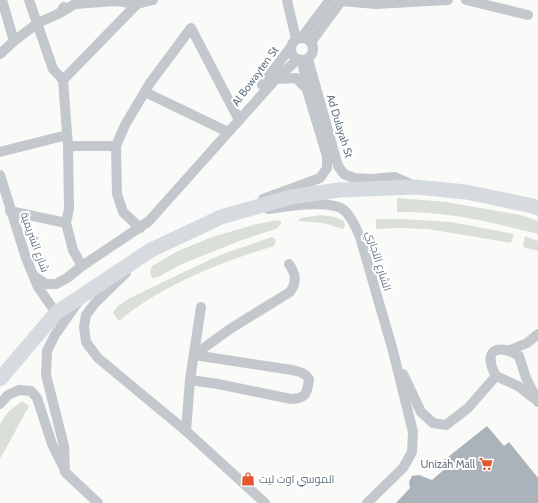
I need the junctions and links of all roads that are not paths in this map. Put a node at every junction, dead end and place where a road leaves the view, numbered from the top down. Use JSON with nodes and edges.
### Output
{"nodes":[{"id":1,"x":2,"y":0,"type":"edge"},
{"id":2,"x":29,"y":0,"type":"edge"},
{"id":3,"x":68,"y":0,"type":"edge"},
{"id":4,"x":153,"y":0,"type":"edge"},
{"id":5,"x":287,"y":0,"type":"edge"},
{"id":6,"x":330,"y":0,"type":"edge"},
{"id":7,"x":341,"y":0,"type":"edge"},
{"id":8,"x":448,"y":0,"type":"edge"},
{"id":9,"x":466,"y":0,"type":"edge"},
{"id":10,"x":117,"y":1,"type":"edge"},
{"id":11,"x":138,"y":4,"type":"junction"},
{"id":12,"x":60,"y":12,"type":"junction"},
{"id":13,"x":528,"y":15,"type":"dead end"},
{"id":14,"x":38,"y":23,"type":"junction"},
{"id":15,"x":300,"y":41,"type":"junction"},
{"id":16,"x":14,"y":42,"type":"junction"},
{"id":17,"x":0,"y":54,"type":"edge"},
{"id":18,"x":302,"y":59,"type":"junction"},
{"id":19,"x":276,"y":79,"type":"junction"},
{"id":20,"x":62,"y":80,"type":"junction"},
{"id":21,"x":307,"y":90,"type":"junction"},
{"id":22,"x":145,"y":92,"type":"junction"},
{"id":23,"x":239,"y":120,"type":"junction"},
{"id":24,"x":228,"y":132,"type":"junction"},
{"id":25,"x":67,"y":135,"type":"junction"},
{"id":26,"x":68,"y":146,"type":"junction"},
{"id":27,"x":116,"y":146,"type":"junction"},
{"id":28,"x":0,"y":152,"type":"edge"},
{"id":29,"x":0,"y":175,"type":"edge"},
{"id":30,"x":416,"y":186,"type":"junction"},
{"id":31,"x":536,"y":207,"type":"edge"},
{"id":32,"x":10,"y":211,"type":"junction"},
{"id":33,"x":221,"y":217,"type":"junction"},
{"id":34,"x":66,"y":223,"type":"junction"},
{"id":35,"x":140,"y":228,"type":"junction"},
{"id":36,"x":151,"y":250,"type":"junction"},
{"id":37,"x":289,"y":264,"type":"dead end"},
{"id":38,"x":82,"y":266,"type":"junction"},
{"id":39,"x":34,"y":276,"type":"junction"},
{"id":40,"x":82,"y":295,"type":"junction"},
{"id":41,"x":201,"y":307,"type":"dead end"},
{"id":42,"x":56,"y":313,"type":"junction"},
{"id":43,"x":538,"y":334,"type":"edge"},
{"id":44,"x":510,"y":350,"type":"junction"},
{"id":45,"x":393,"y":351,"type":"junction"},
{"id":46,"x":194,"y":355,"type":"junction"},
{"id":47,"x":496,"y":376,"type":"junction"},
{"id":48,"x":0,"y":379,"type":"edge"},
{"id":49,"x":190,"y":380,"type":"junction"},
{"id":50,"x":537,"y":401,"type":"edge"},
{"id":51,"x":0,"y":404,"type":"edge"},
{"id":52,"x":186,"y":431,"type":"junction"},
{"id":53,"x":65,"y":472,"type":"junction"},
{"id":54,"x":98,"y":503,"type":"edge"},
{"id":55,"x":265,"y":503,"type":"edge"},
{"id":56,"x":367,"y":503,"type":"edge"}],
"edges":[{"from":1,"to":16,"type":"street"},
{"from":2,"to":14,"type":"street"},
{"from":3,"to":12,"type":"street"},
{"from":4,"to":11,"type":"street"},
{"from":5,"to":15,"type":"street"},
{"from":6,"to":15,"type":"street"},
{"from":7,"to":8,"type":"street"},
{"from":7,"to":15,"type":"street"},
{"from":9,"to":13,"type":"street"},
{"from":10,"to":11,"type":"street"},
{"from":10,"to":12,"type":"street"},
{"from":11,"to":20,"type":"street"},
{"from":12,"to":14,"type":"street"},
{"from":14,"to":16,"type":"street"},
{"from":14,"to":20,"type":"street"},
{"from":15,"to":18,"type":"street"},
{"from":15,"to":18,"type":"street"},
{"from":15,"to":23,"type":"street","name":"Al Bowayten St"},
{"from":16,"to":17,"type":"street"},
{"from":18,"to":19,"type":"street"},
{"from":18,"to":21,"type":"street"},
{"from":18,"to":30,"type":"street","name":"Ad Dulayah St"},
{"from":19,"to":21,"type":"street"},
{"from":19,"to":23,"type":"street"},
{"from":20,"to":25,"type":"street"},
{"from":21,"to":33,"type":"street"},
{"from":22,"to":23,"type":"street"},
{"from":22,"to":24,"type":"street"},
{"from":22,"to":27,"type":"street"},
{"from":23,"to":24,"type":"street"},
{"from":24,"to":35,"type":"street"},
{"from":25,"to":26,"type":"street"},
{"from":25,"to":28,"type":"street"},
{"from":26,"to":27,"type":"street"},
{"from":26,"to":34,"type":"street"},
{"from":27,"to":35,"type":"street"},
{"from":29,"to":32,"type":"street","name":"شارع الشريمية"},
{"from":30,"to":31,"type":"highway"},
{"from":30,"to":33,"type":"highway"},
{"from":32,"to":34,"type":"street"},
{"from":32,"to":39,"type":"street","name":"شارع الشريمية"},
{"from":33,"to":36,"type":"highway"},
{"from":33,"to":45,"type":"street","name":"الشارع التجاري"},
{"from":34,"to":38,"type":"street"},
{"from":35,"to":38,"type":"street"},
{"from":36,"to":40,"type":"highway"},
{"from":36,"to":52,"type":"street"},
{"from":37,"to":46,"type":"street"},
{"from":38,"to":39,"type":"street"},
{"from":39,"to":42,"type":"street","name":"شارع الشريمية"},
{"from":40,"to":42,"type":"highway"},
{"from":40,"to":53,"type":"street"},
{"from":41,"to":46,"type":"street"},
{"from":42,"to":48,"type":"highway"},
{"from":43,"to":44,"type":"street"},
{"from":44,"to":47,"type":"street"},
{"from":44,"to":50,"type":"street"},
{"from":45,"to":47,"type":"street"},
{"from":45,"to":56,"type":"street"},
{"from":46,"to":49,"type":"street"},
{"from":46,"to":49,"type":"street"},
{"from":47,"to":50,"type":"street"},
{"from":49,"to":52,"type":"street"},
{"from":51,"to":53,"type":"street"},
{"from":52,"to":55,"type":"street"},
{"from":53,"to":54,"type":"street"}]}
